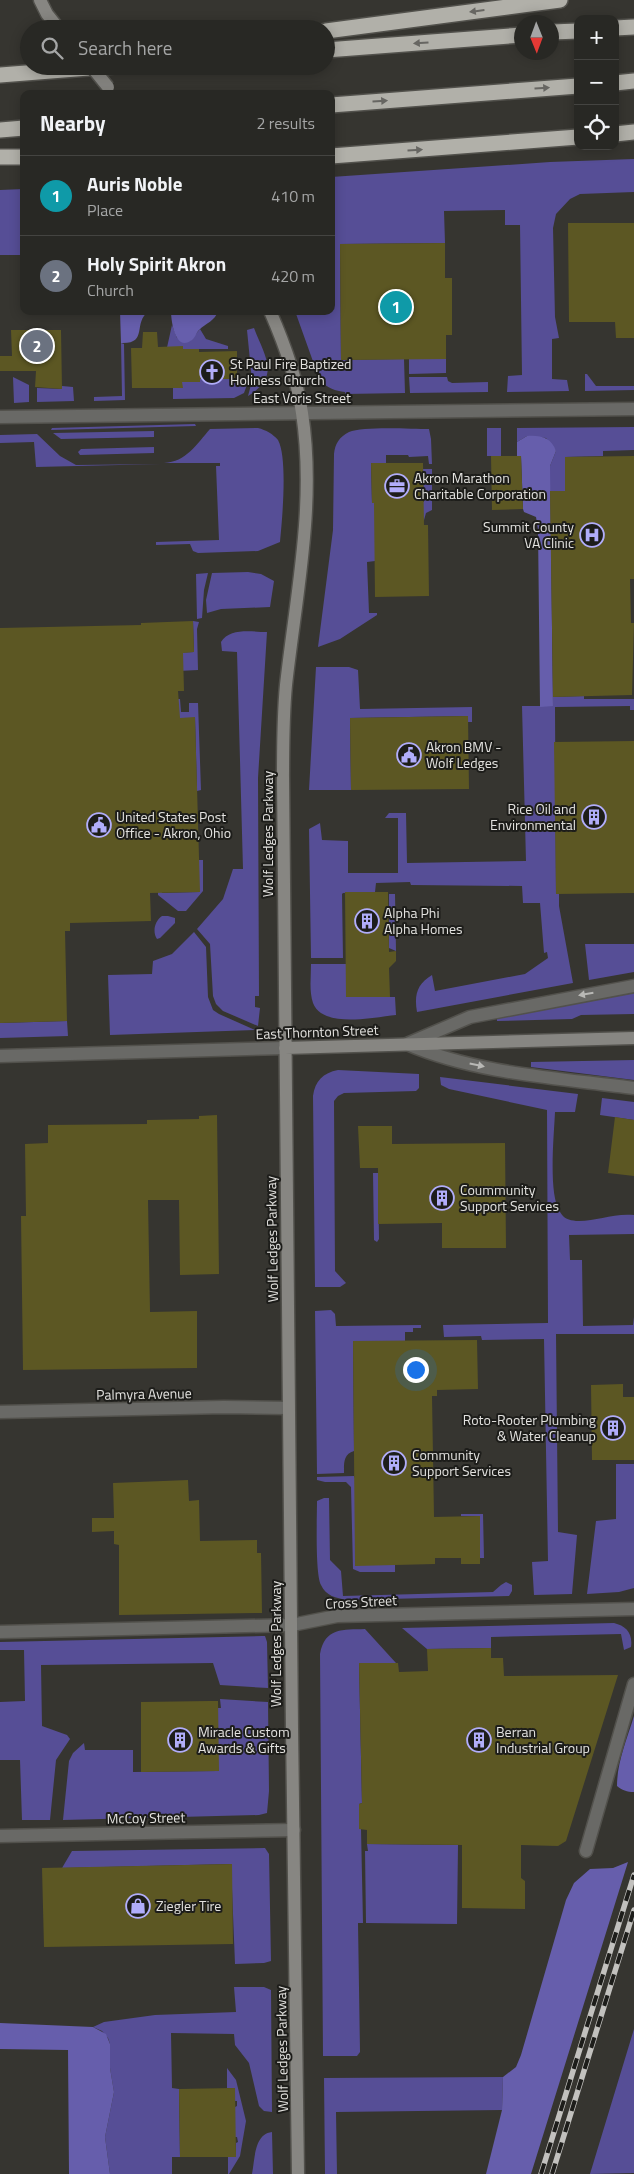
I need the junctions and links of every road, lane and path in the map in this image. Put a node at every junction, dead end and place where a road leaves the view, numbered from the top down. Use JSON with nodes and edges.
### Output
{"nodes":[{"id":1,"x":40,"y":0,"type":"edge"},
{"id":2,"x":560,"y":0,"type":"edge"},
{"id":3,"x":52,"y":20,"type":"edge"},
{"id":4,"x":634,"y":27,"type":"edge"},
{"id":5,"x":619,"y":28,"type":"edge"},
{"id":6,"x":335,"y":30,"type":"edge"},
{"id":7,"x":574,"y":31,"type":"edge"},
{"id":8,"x":559,"y":32,"type":"edge"},
{"id":9,"x":514,"y":36,"type":"edge"},
{"id":10,"x":335,"y":49,"type":"edge"},
{"id":11,"x":20,"y":71,"type":"edge"},
{"id":12,"x":20,"y":73,"type":"edge"},
{"id":13,"x":0,"y":74,"type":"edge"},
{"id":14,"x":98,"y":75,"type":"edge"},
{"id":15,"x":634,"y":81,"type":"edge"},
{"id":16,"x":619,"y":83,"type":"edge"},
{"id":17,"x":574,"y":86,"type":"edge"},
{"id":18,"x":111,"y":90,"type":"edge"},
{"id":19,"x":335,"y":105,"type":"edge"},
{"id":20,"x":20,"y":128,"type":"edge"},
{"id":21,"x":0,"y":130,"type":"edge"},
{"id":22,"x":634,"y":132,"type":"edge"},
{"id":23,"x":619,"y":134,"type":"edge"},
{"id":24,"x":574,"y":139,"type":"edge"},
{"id":25,"x":619,"y":140,"type":"edge"},
{"id":26,"x":634,"y":140,"type":"edge"},
{"id":27,"x":335,"y":156,"type":"edge"},
{"id":28,"x":0,"y":157,"type":"edge"},
{"id":29,"x":20,"y":157,"type":"edge"},
{"id":30,"x":272,"y":315,"type":"edge"},
{"id":31,"x":634,"y":409,"type":"edge"},
{"id":32,"x":302,"y":413,"type":"junction"},
{"id":33,"x":0,"y":417,"type":"edge"},
{"id":34,"x":634,"y":986,"type":"edge"},
{"id":35,"x":634,"y":1038,"type":"edge"},
{"id":36,"x":407,"y":1044,"type":"junction"},
{"id":37,"x":285,"y":1048,"type":"junction"},
{"id":38,"x":0,"y":1056,"type":"edge"},
{"id":39,"x":634,"y":1088,"type":"edge"},
{"id":40,"x":288,"y":1408,"type":"junction"},
{"id":41,"x":0,"y":1412,"type":"edge"},
{"id":42,"x":634,"y":1609,"type":"edge"},
{"id":43,"x":292,"y":1624,"type":"junction"},
{"id":44,"x":0,"y":1632,"type":"edge"},
{"id":45,"x":634,"y":1684,"type":"edge"},
{"id":46,"x":294,"y":1830,"type":"junction"},
{"id":47,"x":0,"y":1836,"type":"edge"},
{"id":48,"x":586,"y":1851,"type":"dead end"},
{"id":49,"x":298,"y":2174,"type":"edge"}],
"edges":[{"from":1,"to":3,"type":"main road"},
{"from":2,"to":6,"type":"highway","one_way":true},
{"from":4,"to":5,"type":"highway"},
{"from":7,"to":8,"type":"highway"},
{"from":9,"to":10,"type":"highway","one_way":true},
{"from":11,"to":13,"type":"highway"},
{"from":12,"to":13,"type":"highway"},
{"from":14,"to":18,"type":"main road","bridge":true},
{"from":15,"to":16,"type":"highway"},
{"from":19,"to":17,"type":"highway","one_way":true},
{"from":20,"to":21,"type":"highway"},
{"from":22,"to":23,"type":"highway"},
{"from":27,"to":24,"type":"highway","one_way":true},
{"from":25,"to":26,"type":"highway"},
{"from":28,"to":29,"type":"highway"},
{"from":30,"to":32,"type":"main road","name":"Wolf Ledges Parkway"},
{"from":31,"to":32,"type":"street","name":"East Voris Street"},
{"from":32,"to":33,"type":"street","name":"East Voris Street"},
{"from":32,"to":37,"type":"main road","name":"Wolf Ledges Parkway"},
{"from":34,"to":36,"type":"street","one_way":true},
{"from":35,"to":36,"type":"main road","name":"East Thornton Street"},
{"from":36,"to":37,"type":"main road","name":"East Thornton Street"},
{"from":36,"to":39,"type":"street","one_way":true},
{"from":37,"to":38,"type":"street","name":"East Thornton Street"},
{"from":37,"to":40,"type":"main road","name":"Wolf Ledges Parkway"},
{"from":40,"to":41,"type":"street","name":"Palmyra Avenue"},
{"from":40,"to":43,"type":"main road","name":"Wolf Ledges Parkway"},
{"from":42,"to":43,"type":"street","name":"Cross Street"},
{"from":43,"to":44,"type":"street","name":"Cross Street"},
{"from":43,"to":46,"type":"main road","name":"Wolf Ledges Parkway"},
{"from":45,"to":48,"type":"street"},
{"from":46,"to":47,"type":"street","name":"McCoy Street"},
{"from":46,"to":49,"type":"main road","name":"Wolf Ledges Parkway"}]}
